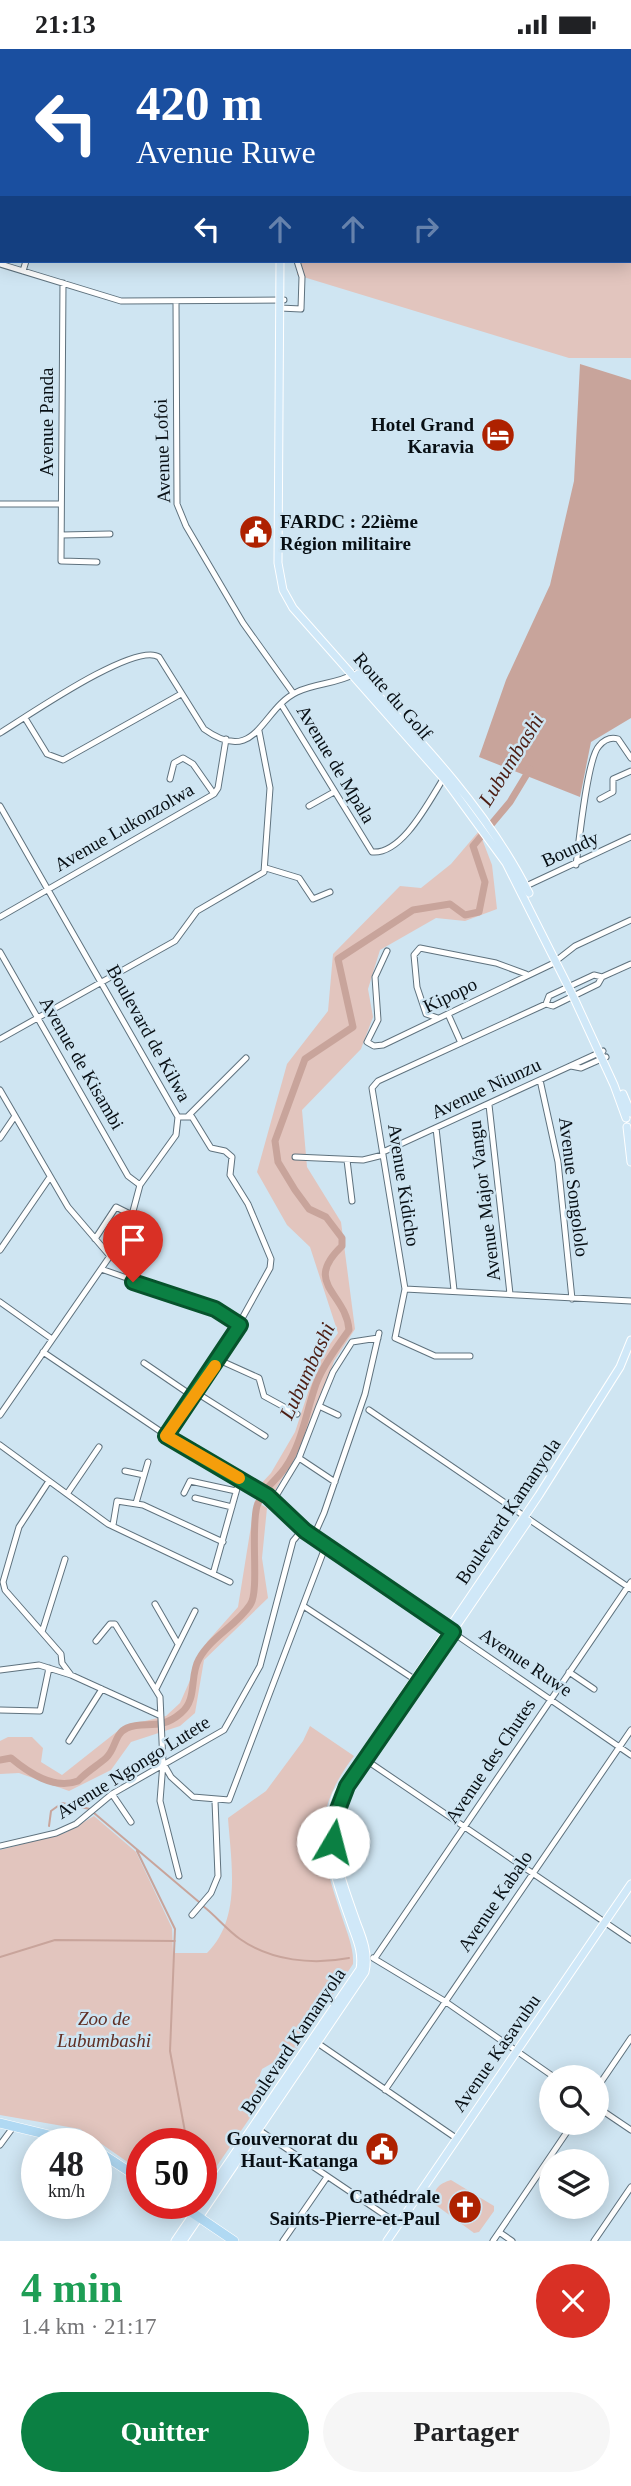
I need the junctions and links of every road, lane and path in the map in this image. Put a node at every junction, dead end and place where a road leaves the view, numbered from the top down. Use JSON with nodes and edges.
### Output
{"nodes":[{"id":1,"x":25,"y":263,"type":"edge"},
{"id":2,"x":282,"y":263,"type":"edge"},
{"id":3,"x":298,"y":263,"type":"edge"},
{"id":4,"x":0,"y":264,"type":"edge"},
{"id":5,"x":23,"y":271,"type":"junction"},
{"id":6,"x":62,"y":283,"type":"junction"},
{"id":7,"x":176,"y":301,"type":"junction"},
{"id":8,"x":281,"y":304,"type":"junction"},
{"id":9,"x":0,"y":504,"type":"edge"},
{"id":10,"x":61,"y":504,"type":"junction"},
{"id":11,"x":110,"y":534,"type":"dead end"},
{"id":12,"x":62,"y":535,"type":"junction"},
{"id":13,"x":97,"y":562,"type":"dead end"},
{"id":14,"x":355,"y":674,"type":"junction"},
{"id":15,"x":293,"y":693,"type":"junction"},
{"id":16,"x":181,"y":694,"type":"junction"},
{"id":17,"x":281,"y":704,"type":"junction"},
{"id":18,"x":25,"y":718,"type":"junction"},
{"id":19,"x":259,"y":731,"type":"junction"},
{"id":20,"x":0,"y":733,"type":"edge"},
{"id":21,"x":226,"y":739,"type":"junction"},
{"id":22,"x":631,"y":758,"type":"edge"},
{"id":23,"x":631,"y":771,"type":"edge"},
{"id":24,"x":445,"y":776,"type":"junction"},
{"id":25,"x":170,"y":779,"type":"dead end"},
{"id":26,"x":334,"y":792,"type":"junction"},
{"id":27,"x":214,"y":794,"type":"junction"},
{"id":28,"x":600,"y":799,"type":"dead end"},
{"id":29,"x":0,"y":806,"type":"edge"},
{"id":30,"x":309,"y":806,"type":"dead end"},
{"id":31,"x":631,"y":837,"type":"edge"},
{"id":32,"x":576,"y":865,"type":"junction"},
{"id":33,"x":266,"y":868,"type":"junction"},
{"id":34,"x":523,"y":887,"type":"junction"},
{"id":35,"x":49,"y":888,"type":"junction"},
{"id":36,"x":330,"y":892,"type":"dead end"},
{"id":37,"x":0,"y":917,"type":"edge"},
{"id":38,"x":631,"y":920,"type":"edge"},
{"id":39,"x":387,"y":951,"type":"dead end"},
{"id":40,"x":0,"y":952,"type":"edge"},
{"id":41,"x":558,"y":960,"type":"junction"},
{"id":42,"x":631,"y":964,"type":"edge"},
{"id":43,"x":526,"y":974,"type":"junction"},
{"id":44,"x":601,"y":977,"type":"junction"},
{"id":45,"x":102,"y":981,"type":"junction"},
{"id":46,"x":571,"y":986,"type":"junction"},
{"id":47,"x":575,"y":995,"type":"junction"},
{"id":48,"x":546,"y":1004,"type":"junction"},
{"id":49,"x":448,"y":1014,"type":"junction"},
{"id":50,"x":439,"y":1018,"type":"junction"},
{"id":51,"x":38,"y":1019,"type":"junction"},
{"id":52,"x":0,"y":1039,"type":"edge"},
{"id":53,"x":461,"y":1043,"type":"junction"},
{"id":54,"x":603,"y":1055,"type":"junction"},
{"id":55,"x":246,"y":1058,"type":"dead end"},
{"id":56,"x":540,"y":1080,"type":"junction"},
{"id":57,"x":0,"y":1090,"type":"edge"},
{"id":58,"x":489,"y":1105,"type":"junction"},
{"id":59,"x":15,"y":1116,"type":"junction"},
{"id":60,"x":188,"y":1116,"type":"junction"},
{"id":61,"x":178,"y":1117,"type":"junction"},
{"id":62,"x":629,"y":1120,"type":"edge"},
{"id":63,"x":436,"y":1129,"type":"junction"},
{"id":64,"x":0,"y":1138,"type":"edge"},
{"id":65,"x":383,"y":1154,"type":"junction"},
{"id":66,"x":295,"y":1157,"type":"dead end"},
{"id":67,"x":347,"y":1160,"type":"junction"},
{"id":68,"x":631,"y":1162,"type":"edge"},
{"id":69,"x":50,"y":1177,"type":"junction"},
{"id":70,"x":140,"y":1185,"type":"junction"},
{"id":71,"x":352,"y":1201,"type":"dead end"},
{"id":72,"x":134,"y":1216,"type":"junction"},
{"id":73,"x":95,"y":1239,"type":"junction"},
{"id":74,"x":0,"y":1250,"type":"edge"},
{"id":75,"x":110,"y":1257,"type":"junction"},
{"id":76,"x":101,"y":1269,"type":"junction"},
{"id":77,"x":405,"y":1289,"type":"junction"},
{"id":78,"x":454,"y":1290,"type":"junction"},
{"id":79,"x":510,"y":1294,"type":"junction"},
{"id":80,"x":572,"y":1299,"type":"junction"},
{"id":81,"x":631,"y":1301,"type":"edge"},
{"id":82,"x":0,"y":1303,"type":"edge"},
{"id":83,"x":240,"y":1325,"type":"junction"},
{"id":84,"x":52,"y":1339,"type":"junction"},
{"id":85,"x":631,"y":1340,"type":"edge"},
{"id":86,"x":43,"y":1352,"type":"junction"},
{"id":87,"x":470,"y":1356,"type":"dead end"},
{"id":88,"x":629,"y":1358,"type":"edge"},
{"id":89,"x":219,"y":1360,"type":"junction"},
{"id":90,"x":144,"y":1363,"type":"dead end"},
{"id":91,"x":194,"y":1394,"type":"junction"},
{"id":92,"x":319,"y":1405,"type":"junction"},
{"id":93,"x":369,"y":1411,"type":"dead end"},
{"id":94,"x":297,"y":1414,"type":"dead end"},
{"id":95,"x":0,"y":1415,"type":"edge"},
{"id":96,"x":338,"y":1415,"type":"dead end"},
{"id":97,"x":166,"y":1436,"type":"junction"},
{"id":98,"x":265,"y":1436,"type":"dead end"},
{"id":99,"x":0,"y":1445,"type":"edge"},
{"id":100,"x":99,"y":1447,"type":"dead end"},
{"id":101,"x":299,"y":1458,"type":"junction"},
{"id":102,"x":148,"y":1462,"type":"dead end"},
{"id":103,"x":125,"y":1471,"type":"dead end"},
{"id":104,"x":144,"y":1475,"type":"junction"},
{"id":105,"x":240,"y":1478,"type":"junction"},
{"id":106,"x":49,"y":1481,"type":"junction"},
{"id":107,"x":335,"y":1482,"type":"junction"},
{"id":108,"x":236,"y":1491,"type":"junction"},
{"id":109,"x":184,"y":1493,"type":"dead end"},
{"id":110,"x":67,"y":1494,"type":"junction"},
{"id":111,"x":195,"y":1498,"type":"dead end"},
{"id":112,"x":270,"y":1499,"type":"junction"},
{"id":113,"x":136,"y":1503,"type":"junction"},
{"id":114,"x":232,"y":1507,"type":"junction"},
{"id":115,"x":527,"y":1518,"type":"junction"},
{"id":116,"x":113,"y":1525,"type":"junction"},
{"id":117,"x":308,"y":1533,"type":"junction"},
{"id":118,"x":223,"y":1542,"type":"junction"},
{"id":119,"x":326,"y":1545,"type":"junction"},
{"id":120,"x":65,"y":1559,"type":"dead end"},
{"id":121,"x":213,"y":1574,"type":"junction"},
{"id":122,"x":230,"y":1582,"type":"dead end"},
{"id":123,"x":630,"y":1586,"type":"edge"},
{"id":124,"x":155,"y":1604,"type":"dead end"},
{"id":125,"x":305,"y":1607,"type":"junction"},
{"id":126,"x":195,"y":1611,"type":"dead end"},
{"id":127,"x":451,"y":1630,"type":"junction"},
{"id":128,"x":42,"y":1632,"type":"junction"},
{"id":129,"x":96,"y":1641,"type":"dead end"},
{"id":130,"x":178,"y":1644,"type":"junction"},
{"id":131,"x":49,"y":1668,"type":"junction"},
{"id":132,"x":0,"y":1669,"type":"edge"},
{"id":133,"x":569,"y":1672,"type":"junction"},
{"id":134,"x":71,"y":1675,"type":"junction"},
{"id":135,"x":414,"y":1679,"type":"junction"},
{"id":136,"x":102,"y":1689,"type":"junction"},
{"id":137,"x":156,"y":1689,"type":"junction"},
{"id":138,"x":594,"y":1689,"type":"dead end"},
{"id":139,"x":551,"y":1698,"type":"junction"},
{"id":140,"x":0,"y":1710,"type":"edge"},
{"id":141,"x":159,"y":1716,"type":"junction"},
{"id":142,"x":631,"y":1730,"type":"edge"},
{"id":143,"x":69,"y":1741,"type":"dead end"},
{"id":144,"x":620,"y":1748,"type":"junction"},
{"id":145,"x":631,"y":1755,"type":"edge"},
{"id":146,"x":362,"y":1757,"type":"junction"},
{"id":147,"x":163,"y":1762,"type":"junction"},
{"id":148,"x":112,"y":1794,"type":"junction"},
{"id":149,"x":221,"y":1800,"type":"junction"},
{"id":150,"x":131,"y":1822,"type":"dead end"},
{"id":151,"x":465,"y":1828,"type":"junction"},
{"id":152,"x":0,"y":1846,"type":"edge"},
{"id":153,"x":534,"y":1874,"type":"junction"},
{"id":154,"x":179,"y":1876,"type":"dead end"},
{"id":155,"x":631,"y":1884,"type":"edge"},
{"id":156,"x":192,"y":1915,"type":"dead end"},
{"id":157,"x":605,"y":1922,"type":"junction"},
{"id":158,"x":631,"y":1940,"type":"edge"},
{"id":159,"x":368,"y":1958,"type":"junction"},
{"id":160,"x":446,"y":2002,"type":"junction"},
{"id":161,"x":631,"y":2038,"type":"edge"},
{"id":162,"x":316,"y":2042,"type":"junction"},
{"id":163,"x":516,"y":2052,"type":"junction"},
{"id":164,"x":539,"y":2067,"type":"edge"},
{"id":165,"x":609,"y":2070,"type":"edge"},
{"id":166,"x":385,"y":2090,"type":"junction"},
{"id":167,"x":609,"y":2115,"type":"edge"},
{"id":168,"x":0,"y":2123,"type":"edge"},
{"id":169,"x":14,"y":2126,"type":"junction"},
{"id":170,"x":22,"y":2128,"type":"edge"},
{"id":171,"x":257,"y":2128,"type":"junction"},
{"id":172,"x":631,"y":2130,"type":"edge"},
{"id":173,"x":565,"y":2135,"type":"edge"},
{"id":174,"x":456,"y":2138,"type":"junction"},
{"id":175,"x":0,"y":2145,"type":"edge"},
{"id":176,"x":327,"y":2177,"type":"junction"},
{"id":177,"x":217,"y":2187,"type":"edge"},
{"id":178,"x":631,"y":2187,"type":"edge"},
{"id":179,"x":194,"y":2219,"type":"edge"},
{"id":180,"x":195,"y":2219,"type":"edge"},
{"id":181,"x":201,"y":2219,"type":"edge"},
{"id":182,"x":398,"y":2224,"type":"junction"},
{"id":183,"x":499,"y":2232,"type":"junction"},
{"id":184,"x":175,"y":2241,"type":"edge"},
{"id":185,"x":183,"y":2241,"type":"edge"},
{"id":186,"x":234,"y":2241,"type":"edge"},
{"id":187,"x":283,"y":2241,"type":"edge"},
{"id":188,"x":387,"y":2241,"type":"edge"},
{"id":189,"x":493,"y":2241,"type":"edge"},
{"id":190,"x":512,"y":2241,"type":"edge"},
{"id":191,"x":594,"y":2241,"type":"edge"}],
"edges":[{"from":1,"to":5,"type":"street"},
{"from":2,"to":8,"type":"main road","name":"Route du Golf"},
{"from":3,"to":8,"type":"street"},
{"from":4,"to":5,"type":"street"},
{"from":5,"to":6,"type":"street"},
{"from":6,"to":7,"type":"street"},
{"from":6,"to":10,"type":"street","name":"Avenue Panda"},
{"from":7,"to":8,"type":"street"},
{"from":7,"to":15,"type":"street","name":"Avenue Lofoi"},
{"from":8,"to":14,"type":"main road","name":"Route du Golf"},
{"from":9,"to":10,"type":"street"},
{"from":10,"to":12,"type":"street","name":"Avenue Panda"},
{"from":11,"to":12,"type":"street"},
{"from":12,"to":13,"type":"street","name":"Avenue Panda"},
{"from":14,"to":15,"type":"street"},
{"from":14,"to":24,"type":"main road","name":"Route du Golf"},
{"from":15,"to":17,"type":"street"},
{"from":16,"to":18,"type":"street"},
{"from":16,"to":18,"type":"street"},
{"from":16,"to":21,"type":"street"},
{"from":17,"to":19,"type":"street"},
{"from":17,"to":26,"type":"street","name":"Avenue de Mpala"},
{"from":18,"to":20,"type":"street"},
{"from":19,"to":21,"type":"street"},
{"from":19,"to":33,"type":"street"},
{"from":21,"to":27,"type":"street","name":"Avenue Lukonzolwa"},
{"from":22,"to":32,"type":"street"},
{"from":23,"to":28,"type":"street"},
{"from":24,"to":26,"type":"street","name":"Avenue de Mpala"},
{"from":24,"to":34,"type":"main road","name":"Route du Golf"},
{"from":25,"to":27,"type":"street"},
{"from":26,"to":30,"type":"street"},
{"from":27,"to":35,"type":"street","name":"Avenue Lukonzolwa"},
{"from":29,"to":35,"type":"street","name":"Boulevard de Kilwa"},
{"from":31,"to":32,"type":"street","name":"Boundy"},
{"from":32,"to":34,"type":"street","name":"Boundy"},
{"from":33,"to":36,"type":"street"},
{"from":33,"to":45,"type":"street"},
{"from":34,"to":41,"type":"main road","name":"Route du Golf"},
{"from":35,"to":37,"type":"street","name":"Avenue Lukonzolwa"},
{"from":35,"to":45,"type":"street","name":"Boulevard de Kilwa"},
{"from":38,"to":41,"type":"street","name":"Kipopo"},
{"from":39,"to":50,"type":"street","name":"Kipopo"},
{"from":40,"to":51,"type":"street","name":"Avenue de Kisambi"},
{"from":41,"to":43,"type":"street","name":"Kipopo"},
{"from":41,"to":46,"type":"main road","name":"Route du Golf"},
{"from":42,"to":44,"type":"street"},
{"from":43,"to":49,"type":"street","name":"Kipopo"},
{"from":43,"to":50,"type":"street"},
{"from":44,"to":46,"type":"street"},
{"from":44,"to":47,"type":"street"},
{"from":45,"to":51,"type":"street"},
{"from":45,"to":61,"type":"street","name":"Boulevard de Kilwa"},
{"from":46,"to":47,"type":"main road","name":"Route du Golf"},
{"from":46,"to":48,"type":"street"},
{"from":47,"to":48,"type":"street"},
{"from":47,"to":54,"type":"main road","name":"Route du Golf"},
{"from":48,"to":53,"type":"street"},
{"from":49,"to":50,"type":"street","name":"Kipopo"},
{"from":49,"to":53,"type":"street"},
{"from":51,"to":52,"type":"street"},
{"from":51,"to":70,"type":"street","name":"Avenue de Kisambi"},
{"from":53,"to":65,"type":"street","name":"Avenue Kidicho"},
{"from":54,"to":56,"type":"street","name":"Avenue Niunzu"},
{"from":54,"to":62,"type":"main road","name":"Route du Golf"},
{"from":55,"to":60,"type":"street"},
{"from":56,"to":58,"type":"street","name":"Avenue Niunzu"},
{"from":56,"to":80,"type":"street","name":"Avenue Songololo"},
{"from":57,"to":59,"type":"street"},
{"from":58,"to":63,"type":"street","name":"Avenue Niunzu"},
{"from":58,"to":79,"type":"street","name":"Avenue Major Vangu"},
{"from":59,"to":64,"type":"street"},
{"from":59,"to":69,"type":"street"},
{"from":60,"to":61,"type":"street"},
{"from":60,"to":83,"type":"street"},
{"from":61,"to":70,"type":"street","name":"Boulevard de Kilwa"},
{"from":62,"to":68,"type":"main road"},
{"from":63,"to":65,"type":"street","name":"Avenue Niunzu"},
{"from":63,"to":78,"type":"street"},
{"from":65,"to":67,"type":"street","name":"Avenue Niunzu"},
{"from":65,"to":77,"type":"street","name":"Avenue Kidicho"},
{"from":66,"to":67,"type":"street","name":"Avenue Niunzu"},
{"from":67,"to":71,"type":"street"},
{"from":69,"to":73,"type":"street"},
{"from":69,"to":74,"type":"street"},
{"from":70,"to":72,"type":"street","name":"Boulevard de Kilwa"},
{"from":72,"to":73,"type":"street"},
{"from":72,"to":75,"type":"street","name":"Boulevard de Kilwa"},
{"from":73,"to":75,"type":"street"},
{"from":75,"to":76,"type":"street","name":"Boulevard de Kilwa"},
{"from":76,"to":83,"type":"street"},
{"from":76,"to":84,"type":"street","name":"Boulevard de Kilwa"},
{"from":77,"to":78,"type":"street"},
{"from":77,"to":87,"type":"street","name":"Avenue Kidicho"},
{"from":78,"to":79,"type":"street"},
{"from":79,"to":80,"type":"street"},
{"from":80,"to":81,"type":"street"},
{"from":82,"to":84,"type":"street"},
{"from":83,"to":89,"type":"street"},
{"from":84,"to":86,"type":"street","name":"Boulevard de Kilwa"},
{"from":85,"to":88,"type":"main road","name":"Boulevard Kamanyola"},
{"from":86,"to":95,"type":"street","name":"Boulevard de Kilwa"},
{"from":86,"to":97,"type":"street"},
{"from":88,"to":115,"type":"main road","name":"Boulevard Kamanyola"},
{"from":89,"to":91,"type":"street"},
{"from":89,"to":94,"type":"street"},
{"from":90,"to":91,"type":"street"},
{"from":91,"to":97,"type":"street"},
{"from":91,"to":98,"type":"street"},
{"from":92,"to":96,"type":"street"},
{"from":92,"to":101,"type":"street"},
{"from":92,"to":107,"type":"street","name":"Avenue Ngongo Lutete"},
{"from":93,"to":115,"type":"street"},
{"from":97,"to":105,"type":"street"},
{"from":99,"to":106,"type":"street"},
{"from":100,"to":110,"type":"street"},
{"from":101,"to":107,"type":"street"},
{"from":101,"to":112,"type":"street"},
{"from":102,"to":104,"type":"street"},
{"from":103,"to":104,"type":"street"},
{"from":104,"to":113,"type":"street"},
{"from":105,"to":108,"type":"street"},
{"from":105,"to":112,"type":"street","name":"Avenue Ruwe"},
{"from":106,"to":110,"type":"street"},
{"from":106,"to":128,"type":"street"},
{"from":107,"to":117,"type":"street","name":"Avenue Ngongo Lutete"},
{"from":108,"to":109,"type":"street"},
{"from":108,"to":114,"type":"street"},
{"from":110,"to":116,"type":"street"},
{"from":111,"to":114,"type":"street"},
{"from":112,"to":117,"type":"street","name":"Avenue Ruwe"},
{"from":113,"to":116,"type":"street"},
{"from":113,"to":118,"type":"street"},
{"from":114,"to":118,"type":"street"},
{"from":115,"to":123,"type":"street"},
{"from":115,"to":127,"type":"main road","name":"Boulevard Kamanyola"},
{"from":116,"to":121,"type":"street"},
{"from":117,"to":119,"type":"street","name":"Avenue Ruwe"},
{"from":117,"to":147,"type":"street","name":"Avenue Ngongo Lutete"},
{"from":118,"to":121,"type":"street"},
{"from":119,"to":125,"type":"street"},
{"from":119,"to":127,"type":"street","name":"Avenue Ruwe"},
{"from":120,"to":128,"type":"street"},
{"from":121,"to":122,"type":"street"},
{"from":123,"to":133,"type":"street","name":"Avenue des Chutes"},
{"from":124,"to":130,"type":"street"},
{"from":125,"to":135,"type":"street"},
{"from":125,"to":149,"type":"street"},
{"from":126,"to":130,"type":"street"},
{"from":127,"to":135,"type":"main road","name":"Boulevard Kamanyola"},
{"from":127,"to":139,"type":"street","name":"Avenue Ruwe"},
{"from":127,"to":146,"type":"main road","name":"Boulevard Kamanyola"},
{"from":128,"to":134,"type":"street"},
{"from":129,"to":137,"type":"street"},
{"from":130,"to":137,"type":"street"},
{"from":131,"to":132,"type":"street"},
{"from":131,"to":134,"type":"street"},
{"from":131,"to":140,"type":"street"},
{"from":133,"to":138,"type":"street"},
{"from":133,"to":139,"type":"street","name":"Avenue des Chutes"},
{"from":134,"to":136,"type":"street"},
{"from":135,"to":146,"type":"main road","name":"Boulevard Kamanyola"},
{"from":136,"to":141,"type":"street"},
{"from":136,"to":143,"type":"street"},
{"from":137,"to":141,"type":"street"},
{"from":139,"to":144,"type":"street","name":"Avenue Ruwe"},
{"from":139,"to":151,"type":"street","name":"Avenue des Chutes"},
{"from":141,"to":147,"type":"street"},
{"from":142,"to":144,"type":"street","name":"Avenue Kabalo"},
{"from":144,"to":145,"type":"street","name":"Avenue Ruwe"},
{"from":144,"to":153,"type":"street","name":"Avenue Kabalo"},
{"from":146,"to":151,"type":"street"},
{"from":146,"to":159,"type":"main road","name":"Boulevard Kamanyola"},
{"from":147,"to":148,"type":"street","name":"Avenue Ngongo Lutete"},
{"from":147,"to":149,"type":"street"},
{"from":147,"to":154,"type":"street"},
{"from":148,"to":150,"type":"street"},
{"from":148,"to":152,"type":"street","name":"Avenue Ngongo Lutete"},
{"from":149,"to":156,"type":"street"},
{"from":151,"to":153,"type":"street"},
{"from":151,"to":159,"type":"street","name":"Avenue des Chutes"},
{"from":153,"to":157,"type":"street"},
{"from":153,"to":160,"type":"street","name":"Avenue Kabalo"},
{"from":155,"to":157,"type":"main road","name":"Avenue Kasavubu"},
{"from":157,"to":158,"type":"street"},
{"from":157,"to":163,"type":"main road","name":"Avenue Kasavubu"},
{"from":159,"to":160,"type":"street"},
{"from":159,"to":162,"type":"main road","name":"Boulevard Kamanyola"},
{"from":160,"to":163,"type":"street"},
{"from":160,"to":166,"type":"street","name":"Avenue Kabalo"},
{"from":161,"to":165,"type":"street"},
{"from":162,"to":166,"type":"street"},
{"from":162,"to":171,"type":"main road","name":"Boulevard Kamanyola"},
{"from":163,"to":164,"type":"street"},
{"from":163,"to":174,"type":"main road","name":"Avenue Kasavubu"},
{"from":166,"to":174,"type":"street"},
{"from":167,"to":172,"type":"street"},
{"from":168,"to":169,"type":"highway"},
{"from":169,"to":170,"type":"highway"},
{"from":169,"to":175,"type":"street"},
{"from":171,"to":176,"type":"street"},
{"from":171,"to":177,"type":"main road","name":"Boulevard Kamanyola"},
{"from":173,"to":183,"type":"street"},
{"from":174,"to":182,"type":"main road","name":"Avenue Kasavubu"},
{"from":176,"to":182,"type":"street"},
{"from":176,"to":187,"type":"street"},
{"from":178,"to":191,"type":"street"},
{"from":179,"to":184,"type":"main road","name":"Boulevard Kamanyola"},
{"from":180,"to":185,"type":"main road","name":"Boulevard Kamanyola"},
{"from":181,"to":186,"type":"highway"},
{"from":182,"to":188,"type":"main road","name":"Avenue Kasavubu"},
{"from":183,"to":189,"type":"street"},
{"from":183,"to":190,"type":"street"}]}
